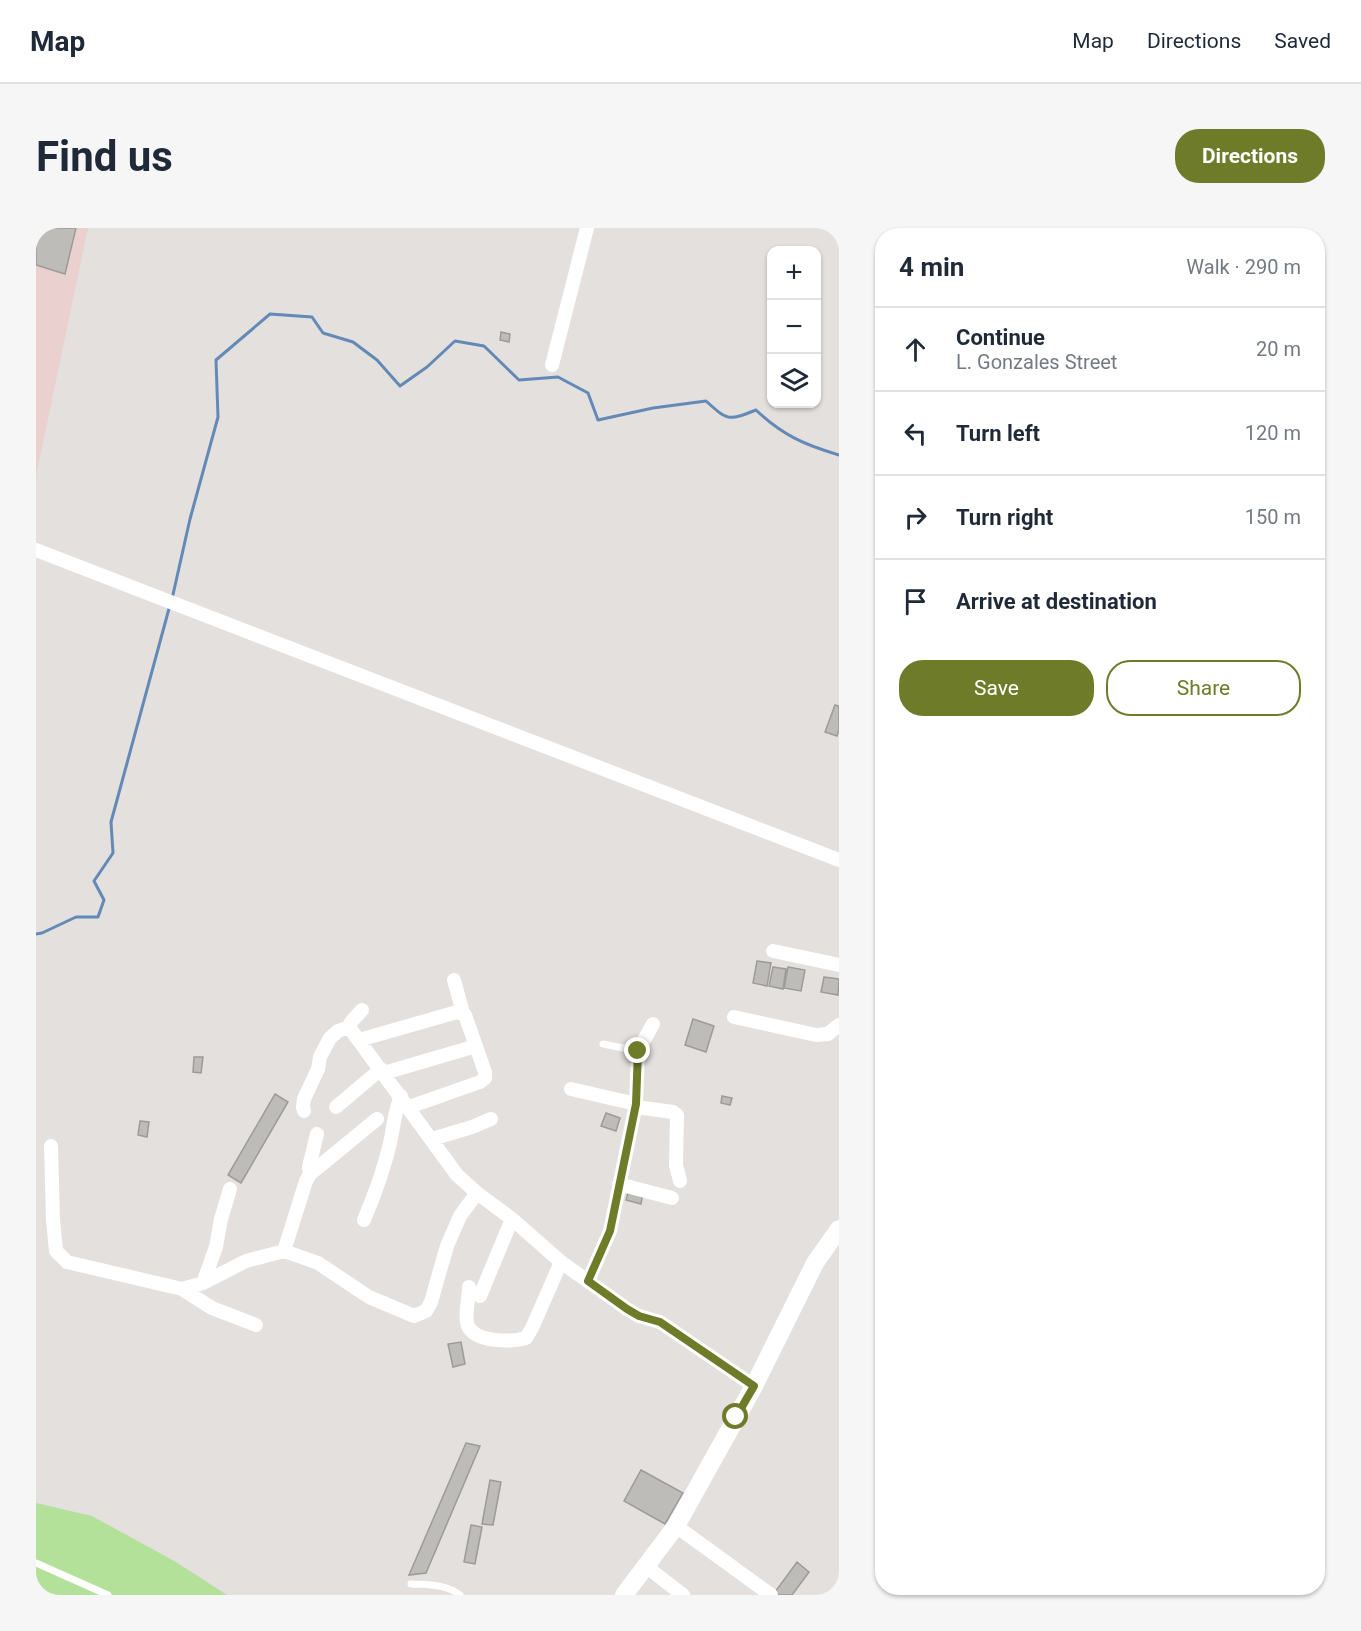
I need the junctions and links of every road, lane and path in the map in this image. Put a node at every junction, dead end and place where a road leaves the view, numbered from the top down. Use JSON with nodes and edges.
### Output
{"nodes":[{"id":1,"x":587,"y":228,"type":"edge"},
{"id":2,"x":552,"y":365,"type":"dead end"},
{"id":3,"x":36,"y":550,"type":"edge"},
{"id":4,"x":839,"y":860,"type":"edge"},
{"id":5,"x":773,"y":951,"type":"dead end"},
{"id":6,"x":839,"y":965,"type":"edge"},
{"id":7,"x":454,"y":980,"type":"dead end"},
{"id":8,"x":362,"y":1010,"type":"dead end"},
{"id":9,"x":463,"y":1013,"type":"junction"},
{"id":10,"x":734,"y":1017,"type":"dead end"},
{"id":11,"x":653,"y":1024,"type":"dead end"},
{"id":12,"x":839,"y":1024,"type":"edge"},
{"id":13,"x":349,"y":1027,"type":"junction"},
{"id":14,"x":358,"y":1040,"type":"junction"},
{"id":15,"x":603,"y":1044,"type":"dead end"},
{"id":16,"x":476,"y":1046,"type":"junction"},
{"id":17,"x":638,"y":1051,"type":"junction"},
{"id":18,"x":382,"y":1071,"type":"junction"},
{"id":19,"x":571,"y":1089,"type":"dead end"},
{"id":20,"x":405,"y":1101,"type":"junction"},
{"id":21,"x":636,"y":1106,"type":"junction"},
{"id":22,"x":336,"y":1107,"type":"dead end"},
{"id":23,"x":304,"y":1111,"type":"dead end"},
{"id":24,"x":377,"y":1119,"type":"dead end"},
{"id":25,"x":491,"y":1119,"type":"dead end"},
{"id":26,"x":317,"y":1134,"type":"dead end"},
{"id":27,"x":432,"y":1139,"type":"junction"},
{"id":28,"x":51,"y":1146,"type":"dead end"},
{"id":29,"x":310,"y":1174,"type":"junction"},
{"id":30,"x":680,"y":1181,"type":"dead end"},
{"id":31,"x":619,"y":1184,"type":"junction"},
{"id":32,"x":230,"y":1189,"type":"dead end"},
{"id":33,"x":477,"y":1193,"type":"junction"},
{"id":34,"x":672,"y":1198,"type":"dead end"},
{"id":35,"x":512,"y":1219,"type":"junction"},
{"id":36,"x":364,"y":1220,"type":"dead end"},
{"id":37,"x":839,"y":1229,"type":"edge"},
{"id":38,"x":284,"y":1251,"type":"junction"},
{"id":39,"x":561,"y":1262,"type":"junction"},
{"id":40,"x":588,"y":1281,"type":"junction"},
{"id":41,"x":203,"y":1283,"type":"junction"},
{"id":42,"x":182,"y":1289,"type":"junction"},
{"id":43,"x":256,"y":1325,"type":"dead end"},
{"id":44,"x":754,"y":1386,"type":"junction"},
{"id":45,"x":676,"y":1526,"type":"junction"},
{"id":46,"x":36,"y":1563,"type":"edge"},
{"id":47,"x":647,"y":1567,"type":"junction"},
{"id":48,"x":411,"y":1584,"type":"dead end"},
{"id":49,"x":108,"y":1595,"type":"edge"},
{"id":50,"x":460,"y":1595,"type":"edge"},
{"id":51,"x":624,"y":1595,"type":"edge"},
{"id":52,"x":683,"y":1595,"type":"edge"},
{"id":53,"x":771,"y":1595,"type":"edge"}],
"edges":[{"from":1,"to":2,"type":"street"},
{"from":3,"to":4,"type":"street"},
{"from":5,"to":6,"type":"street"},
{"from":7,"to":9,"type":"street"},
{"from":8,"to":13,"type":"street"},
{"from":9,"to":14,"type":"street"},
{"from":9,"to":16,"type":"street"},
{"from":10,"to":12,"type":"street"},
{"from":11,"to":17,"type":"street"},
{"from":13,"to":14,"type":"street"},
{"from":13,"to":23,"type":"street"},
{"from":14,"to":18,"type":"street"},
{"from":15,"to":17,"type":"lane"},
{"from":16,"to":18,"type":"street"},
{"from":16,"to":20,"type":"street"},
{"from":17,"to":21,"type":"street"},
{"from":18,"to":20,"type":"street"},
{"from":18,"to":22,"type":"street"},
{"from":19,"to":21,"type":"street"},
{"from":20,"to":27,"type":"street"},
{"from":20,"to":36,"type":"street"},
{"from":21,"to":30,"type":"street"},
{"from":21,"to":31,"type":"street"},
{"from":24,"to":29,"type":"street"},
{"from":25,"to":27,"type":"street"},
{"from":26,"to":29,"type":"street"},
{"from":27,"to":33,"type":"street"},
{"from":28,"to":42,"type":"street"},
{"from":29,"to":38,"type":"street"},
{"from":31,"to":34,"type":"street"},
{"from":31,"to":40,"type":"street"},
{"from":32,"to":41,"type":"street"},
{"from":33,"to":35,"type":"street"},
{"from":33,"to":38,"type":"street"},
{"from":35,"to":39,"type":"street"},
{"from":35,"to":39,"type":"street"},
{"from":37,"to":44,"type":"street"},
{"from":38,"to":41,"type":"street"},
{"from":39,"to":40,"type":"street"},
{"from":40,"to":44,"type":"street"},
{"from":41,"to":42,"type":"street"},
{"from":42,"to":43,"type":"street"},
{"from":44,"to":45,"type":"street"},
{"from":45,"to":47,"type":"street"},
{"from":45,"to":53,"type":"street"},
{"from":46,"to":49,"type":"lane"},
{"from":47,"to":51,"type":"street"},
{"from":47,"to":52,"type":"street"},
{"from":48,"to":50,"type":"lane"}]}
